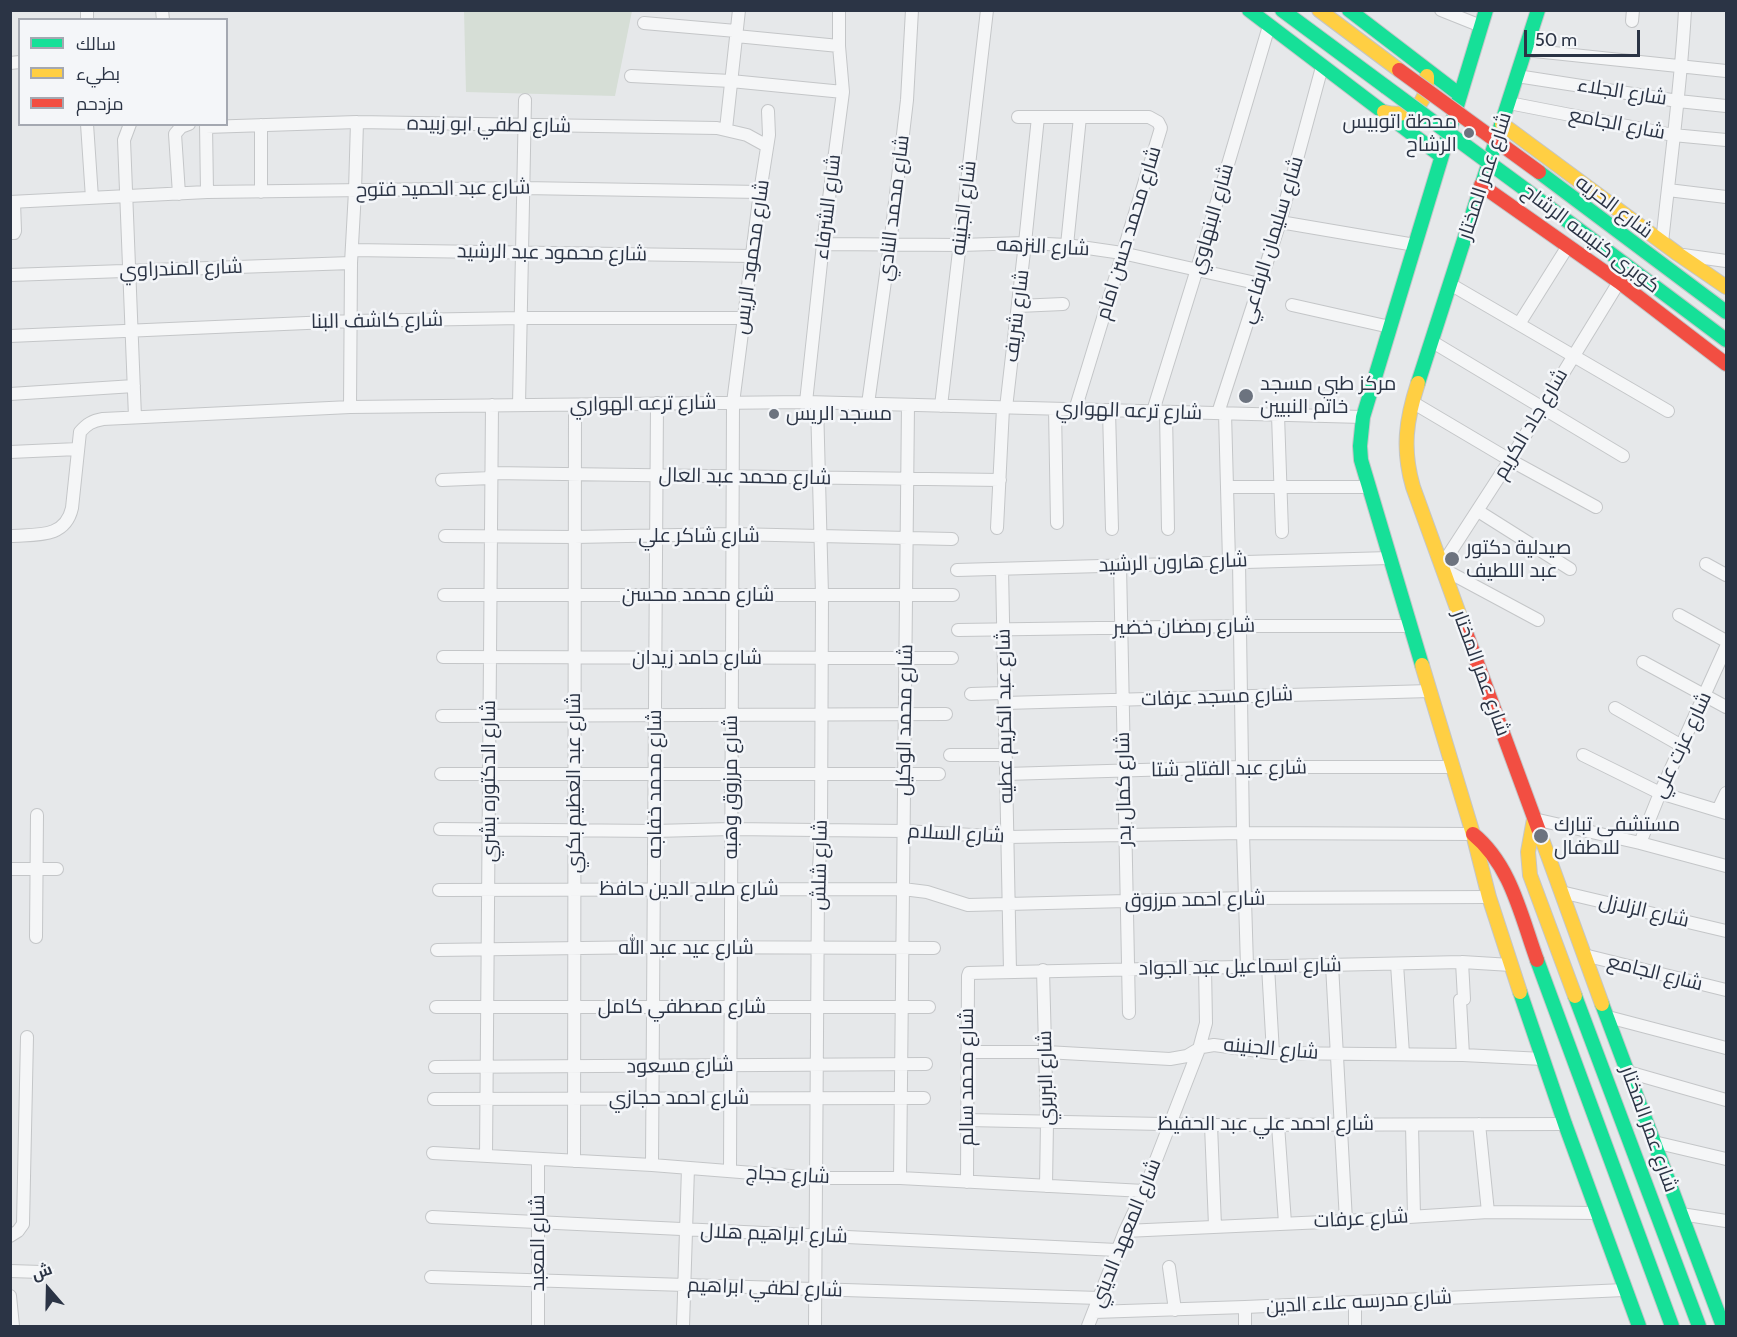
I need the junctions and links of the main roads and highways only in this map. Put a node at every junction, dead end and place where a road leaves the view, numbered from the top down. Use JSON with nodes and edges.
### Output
{"nodes":[{"id":1,"x":1249,"y":10,"type":"edge"},
{"id":2,"x":1282,"y":10,"type":"edge"},
{"id":3,"x":1319,"y":10,"type":"edge"},
{"id":4,"x":1349,"y":10,"type":"edge"},
{"id":5,"x":1486,"y":10,"type":"edge"},
{"id":6,"x":1538,"y":10,"type":"edge"},
{"id":7,"x":1421,"y":64,"type":"junction"},
{"id":8,"x":1460,"y":95,"type":"junction"},
{"id":9,"x":1380,"y":110,"type":"junction"},
{"id":10,"x":1502,"y":124,"type":"junction"},
{"id":11,"x":1532,"y":147,"type":"junction"},
{"id":12,"x":1442,"y":156,"type":"junction"},
{"id":13,"x":1481,"y":184,"type":"junction"},
{"id":14,"x":1506,"y":202,"type":"junction"},
{"id":15,"x":1726,"y":287,"type":"edge"},
{"id":16,"x":1726,"y":312,"type":"edge"},
{"id":17,"x":1726,"y":340,"type":"edge"},
{"id":18,"x":1726,"y":364,"type":"edge"},
{"id":19,"x":1534,"y":819,"type":"junction"},
{"id":20,"x":1473,"y":834,"type":"junction"},
{"id":21,"x":1639,"y":1326,"type":"edge"},
{"id":22,"x":1672,"y":1326,"type":"edge"},
{"id":23,"x":1699,"y":1326,"type":"edge"},
{"id":24,"x":1723,"y":1326,"type":"edge"}],
"edges":[{"from":1,"to":9,"type":"main road"},
{"from":2,"to":17,"type":"main road","name":"كوبرى كنيسه الرشاح","bridge":true},
{"from":3,"to":16,"type":"main road","name":"كوبرى كنيسه الرشاح","bridge":true},
{"from":4,"to":7,"type":"main road"},
{"from":5,"to":8,"type":"main road"},
{"from":6,"to":10,"type":"main road","name":"شارع عمر المختار"},
{"from":7,"to":8,"type":"main road"},
{"from":7,"to":9,"type":"main road"},
{"from":8,"to":12,"type":"main road"},
{"from":9,"to":12,"type":"main road"},
{"from":10,"to":11,"type":"main road","name":"شارع الحريه"},
{"from":10,"to":13,"type":"main road","name":"شارع عمر المختار"},
{"from":11,"to":14,"type":"main road"},
{"from":11,"to":15,"type":"main road","name":"شارع الحريه"},
{"from":12,"to":20,"type":"main road"},
{"from":13,"to":14,"type":"main road"},
{"from":13,"to":19,"type":"main road","name":"شارع عمر المختار"},
{"from":14,"to":18,"type":"main road"},
{"from":19,"to":23,"type":"main road"},
{"from":19,"to":24,"type":"main road","name":"شارع عمر المختار"},
{"from":20,"to":21,"type":"main road"},
{"from":20,"to":22,"type":"main road"}]}
